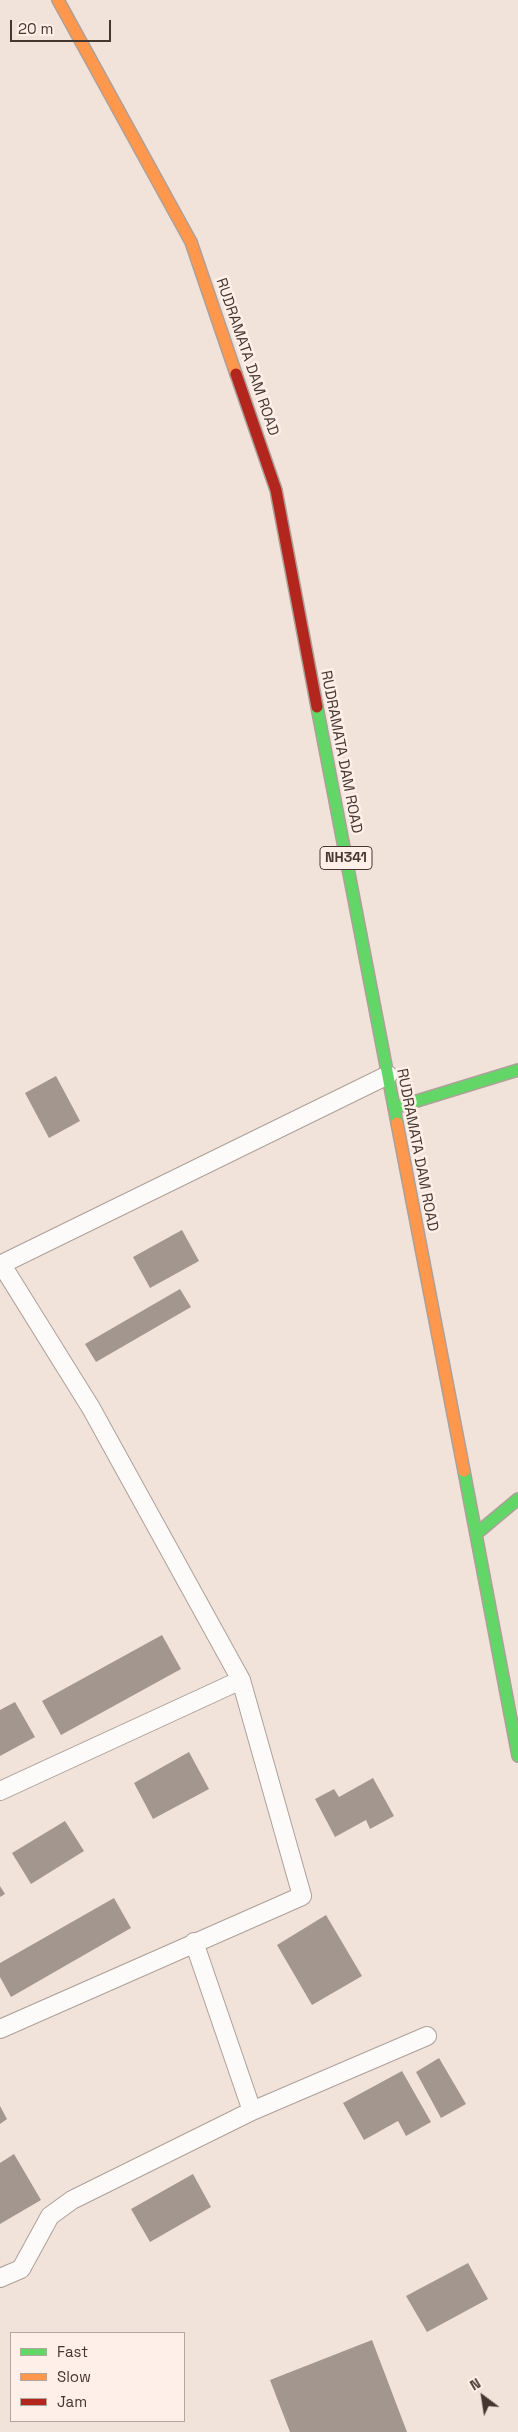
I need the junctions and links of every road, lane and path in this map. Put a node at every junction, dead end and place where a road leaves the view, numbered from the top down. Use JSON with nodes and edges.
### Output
{"nodes":[{"id":1,"x":58,"y":0,"type":"edge"},
{"id":2,"x":518,"y":1070,"type":"edge"},
{"id":3,"x":388,"y":1075,"type":"junction"},
{"id":4,"x":394,"y":1108,"type":"junction"},
{"id":5,"x":1,"y":1265,"type":"edge"},
{"id":6,"x":518,"y":1499,"type":"edge"},
{"id":7,"x":476,"y":1534,"type":"junction"},
{"id":8,"x":241,"y":1680,"type":"junction"},
{"id":9,"x":518,"y":1756,"type":"edge"},
{"id":10,"x":0,"y":1791,"type":"edge"},
{"id":11,"x":194,"y":1942,"type":"junction"},
{"id":12,"x":0,"y":2029,"type":"edge"},
{"id":13,"x":427,"y":2036,"type":"dead end"},
{"id":14,"x":252,"y":2111,"type":"junction"},
{"id":15,"x":0,"y":2278,"type":"edge"}],
"edges":[{"from":1,"to":3,"type":"main road","name":"RUDRAMATA DAM ROAD","number":"NH341"},
{"from":2,"to":4,"type":"main road"},
{"from":3,"to":4,"type":"main road","name":"RUDRAMATA DAM ROAD","number":"NH341"},
{"from":3,"to":5,"type":"lane"},
{"from":4,"to":7,"type":"main road","name":"RUDRAMATA DAM ROAD","number":"NH341"},
{"from":5,"to":8,"type":"lane"},
{"from":6,"to":7,"type":"main road"},
{"from":7,"to":9,"type":"main road","name":"RUDRAMATA DAM ROAD","number":"NH341"},
{"from":8,"to":10,"type":"lane"},
{"from":8,"to":11,"type":"lane"},
{"from":11,"to":12,"type":"lane"},
{"from":11,"to":14,"type":"lane"},
{"from":13,"to":14,"type":"lane"},
{"from":14,"to":15,"type":"lane"}]}
